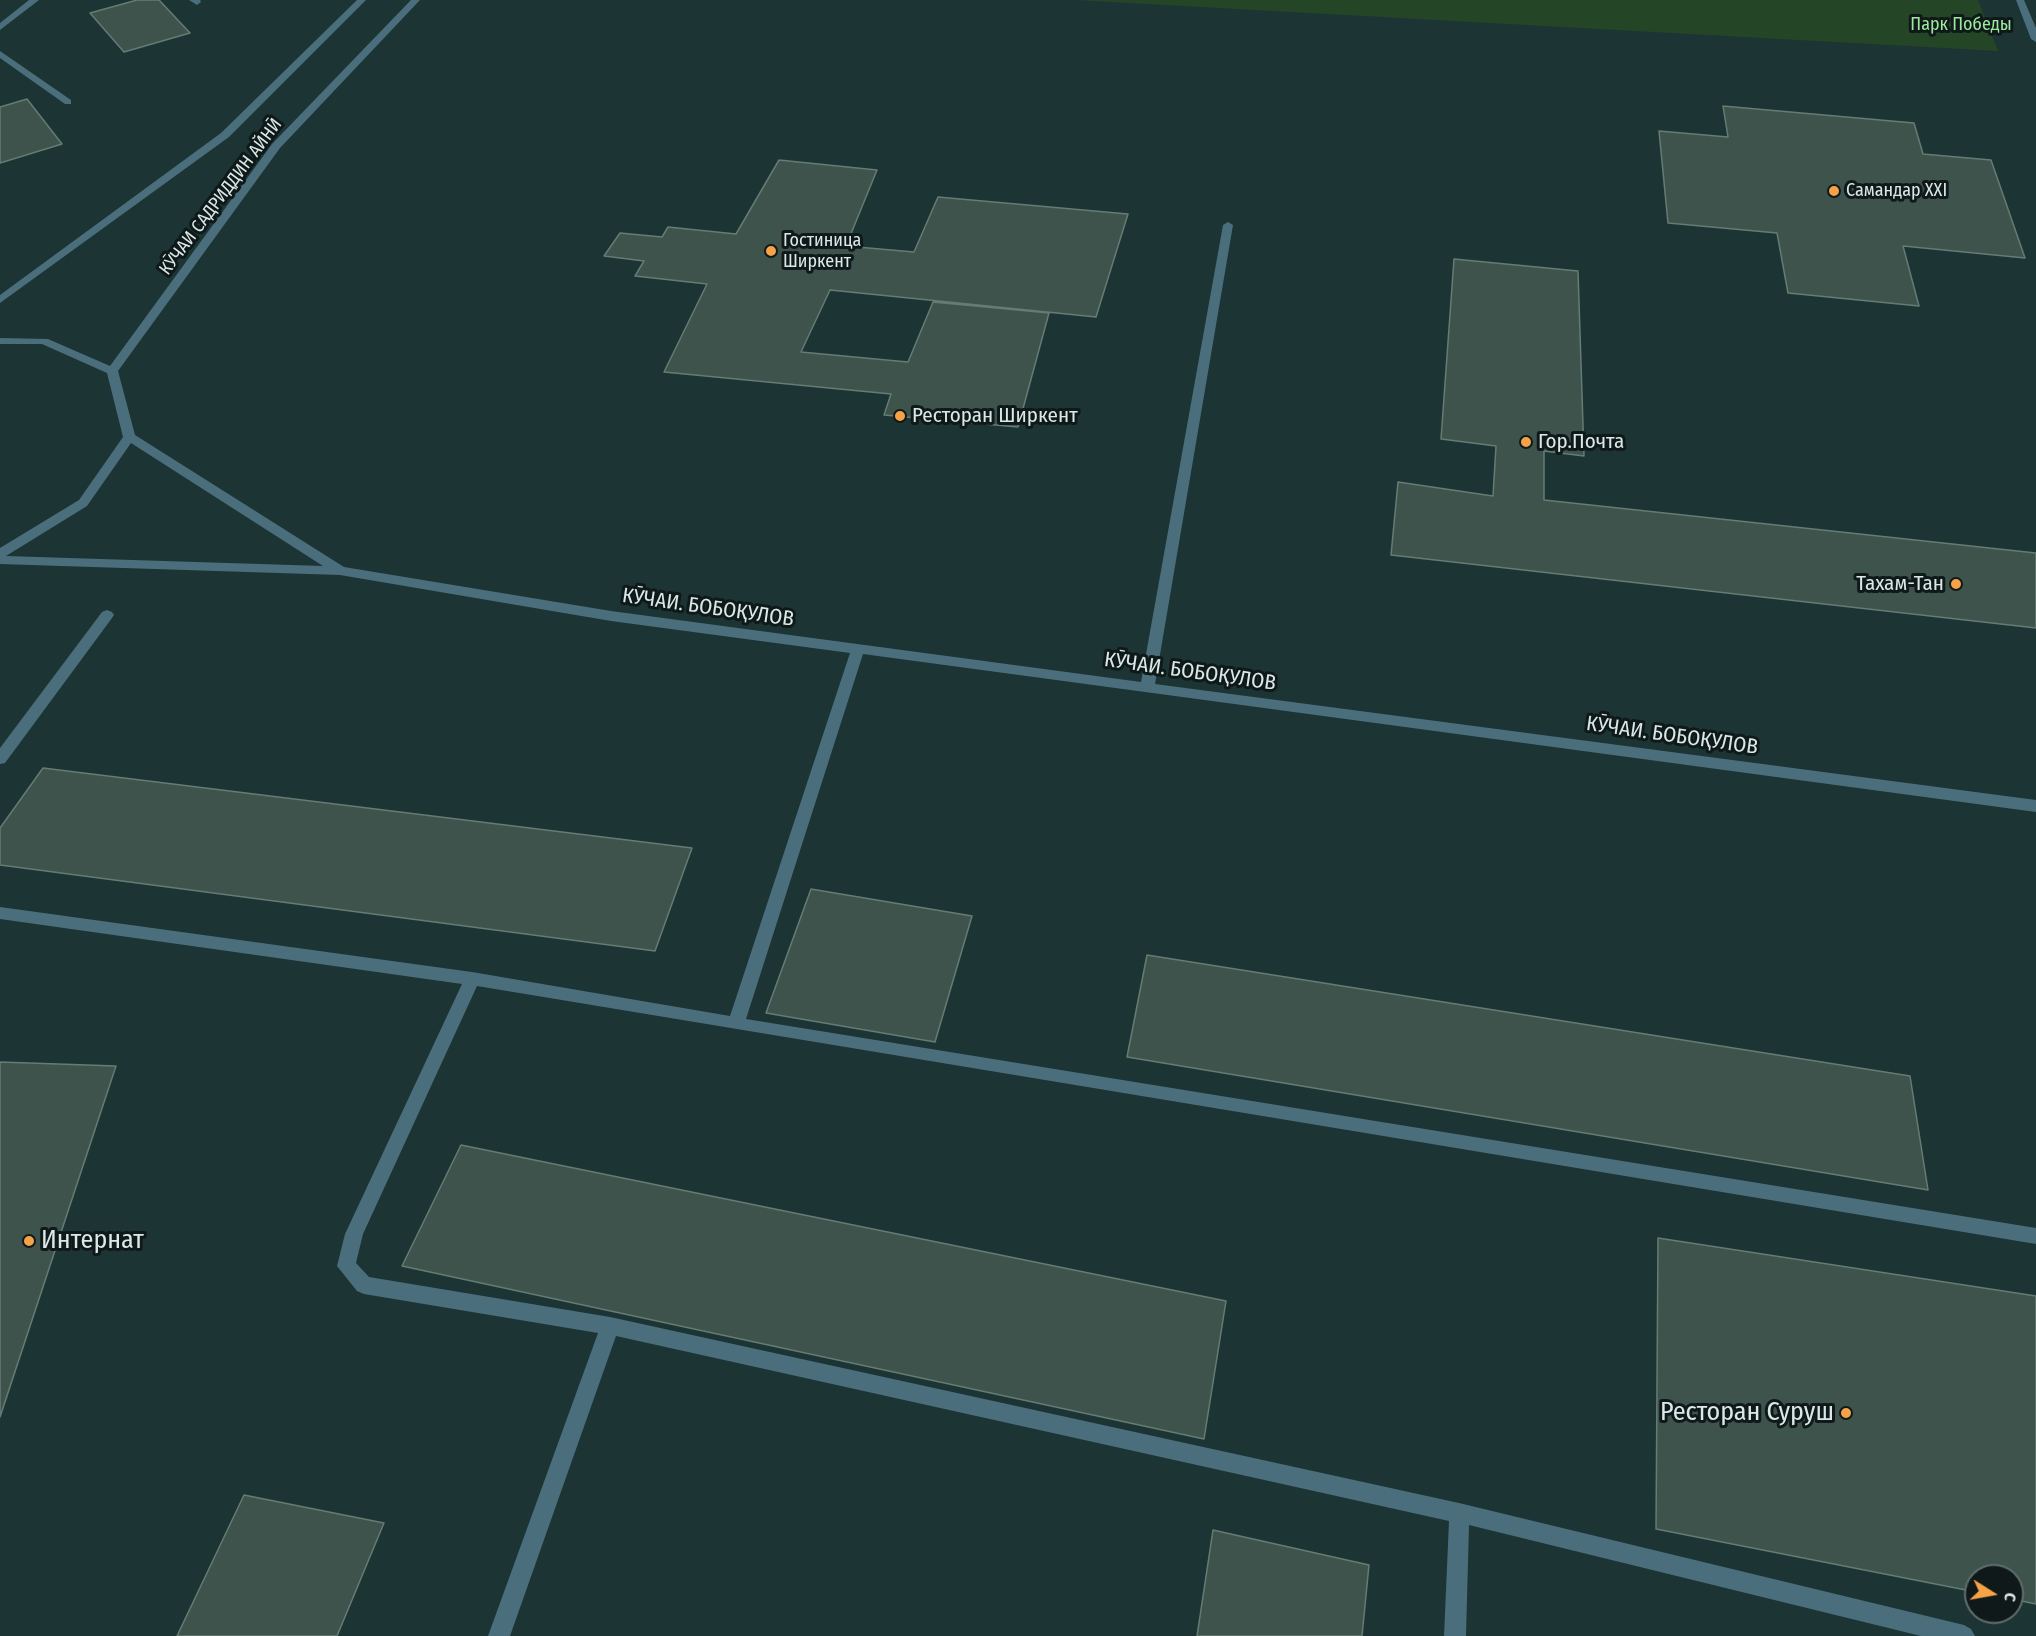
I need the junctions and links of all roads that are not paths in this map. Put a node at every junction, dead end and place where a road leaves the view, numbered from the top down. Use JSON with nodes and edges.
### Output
{"nodes":[{"id":1,"x":35,"y":0,"type":"edge"},
{"id":2,"x":362,"y":0,"type":"edge"},
{"id":3,"x":416,"y":0,"type":"edge"},
{"id":4,"x":2020,"y":0,"type":"edge"},
{"id":5,"x":0,"y":27,"type":"edge"},
{"id":6,"x":2036,"y":39,"type":"edge"},
{"id":7,"x":0,"y":54,"type":"edge"},
{"id":8,"x":68,"y":102,"type":"dead end"},
{"id":9,"x":1228,"y":225,"type":"dead end"},
{"id":10,"x":0,"y":300,"type":"edge"},
{"id":11,"x":0,"y":340,"type":"edge"},
{"id":12,"x":112,"y":371,"type":"junction"},
{"id":13,"x":129,"y":437,"type":"junction"},
{"id":14,"x":0,"y":554,"type":"edge"},
{"id":15,"x":0,"y":560,"type":"edge"},
{"id":16,"x":340,"y":571,"type":"junction"},
{"id":17,"x":107,"y":615,"type":"dead end"},
{"id":18,"x":858,"y":649,"type":"junction"},
{"id":19,"x":1147,"y":687,"type":"junction"},
{"id":20,"x":0,"y":759,"type":"edge"},
{"id":21,"x":2036,"y":806,"type":"edge"},
{"id":22,"x":0,"y":913,"type":"edge"},
{"id":23,"x":472,"y":980,"type":"junction"},
{"id":24,"x":736,"y":1024,"type":"junction"},
{"id":25,"x":2036,"y":1236,"type":"edge"},
{"id":26,"x":610,"y":1326,"type":"junction"},
{"id":27,"x":1459,"y":1513,"type":"junction"},
{"id":28,"x":499,"y":1636,"type":"edge"},
{"id":29,"x":1455,"y":1636,"type":"edge"},
{"id":30,"x":1964,"y":1636,"type":"edge"}],
"edges":[{"from":1,"to":5,"type":"street"},
{"from":2,"to":10,"type":"street","name":"КӮЧАИ САДРИДДИН АЙНӢ"},
{"from":3,"to":12,"type":"street","name":"КӮЧАИ САДРИДДИН АЙНӢ"},
{"from":4,"to":6,"type":"street"},
{"from":7,"to":8,"type":"street"},
{"from":9,"to":19,"type":"street"},
{"from":11,"to":12,"type":"street"},
{"from":12,"to":13,"type":"street"},
{"from":13,"to":14,"type":"street"},
{"from":13,"to":16,"type":"street"},
{"from":15,"to":16,"type":"street","name":"КӮЧАИ. БОБОҚУЛОВ"},
{"from":16,"to":18,"type":"street","name":"КӮЧАИ. БОБОҚУЛОВ"},
{"from":17,"to":20,"type":"street"},
{"from":18,"to":19,"type":"street","name":"КӮЧАИ. БОБОҚУЛОВ"},
{"from":18,"to":24,"type":"street"},
{"from":19,"to":21,"type":"street","name":"КӮЧАИ. БОБОҚУЛОВ"},
{"from":22,"to":23,"type":"street"},
{"from":23,"to":24,"type":"street"},
{"from":23,"to":26,"type":"street"},
{"from":24,"to":25,"type":"street"},
{"from":26,"to":27,"type":"street"},
{"from":26,"to":28,"type":"street"},
{"from":27,"to":29,"type":"street"},
{"from":27,"to":30,"type":"street"}]}
